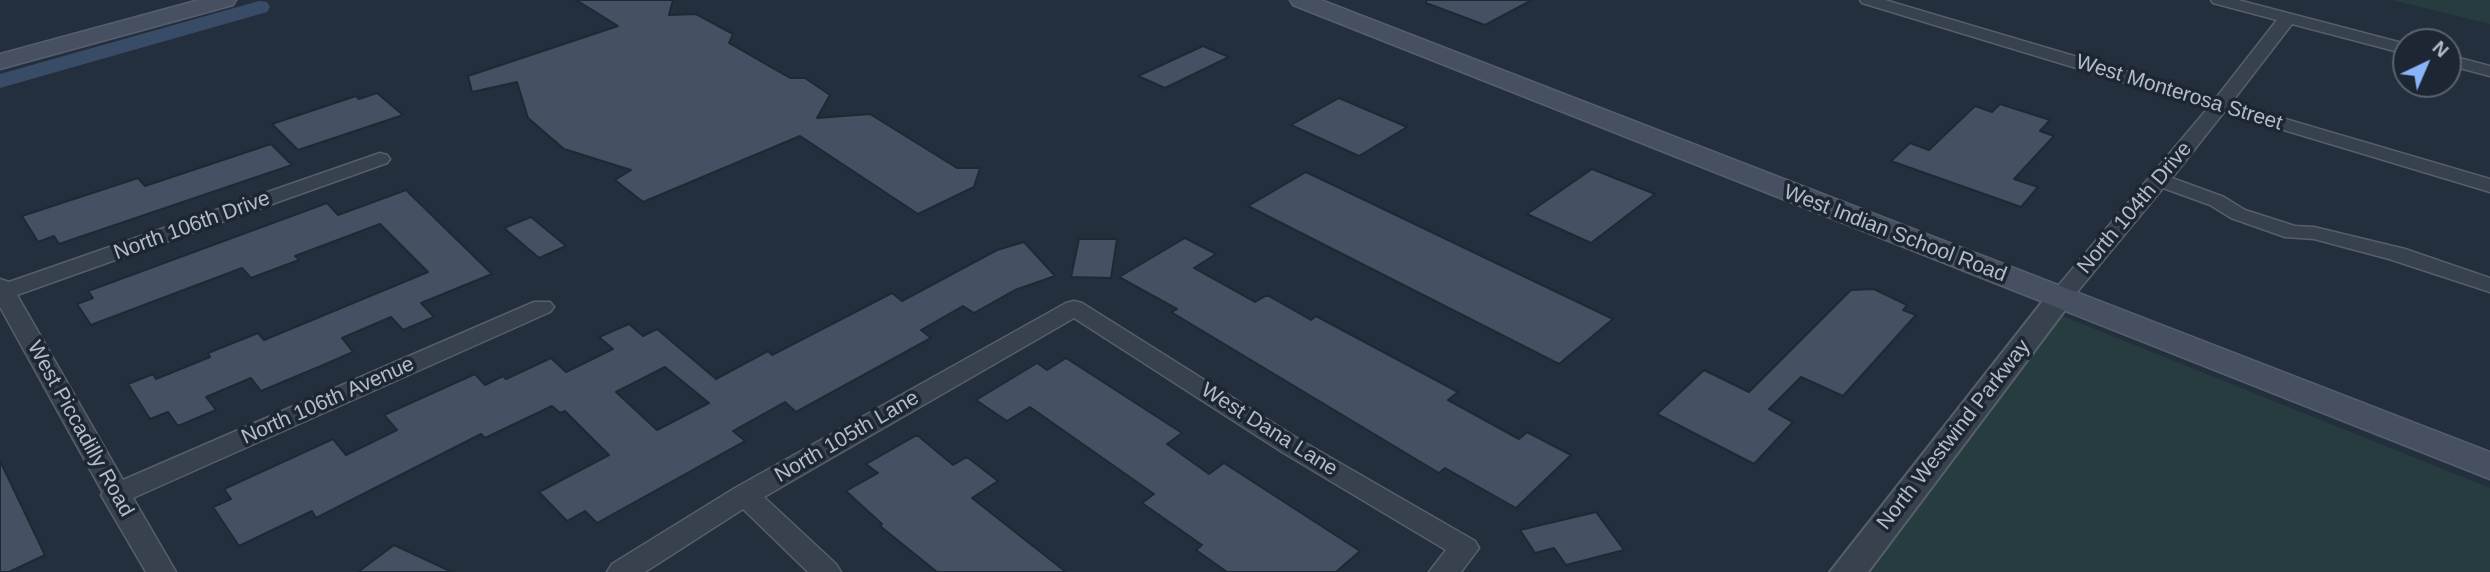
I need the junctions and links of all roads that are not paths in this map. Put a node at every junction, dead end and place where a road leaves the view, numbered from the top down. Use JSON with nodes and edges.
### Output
{"nodes":[{"id":1,"x":172,"y":0,"type":"edge"},
{"id":2,"x":225,"y":0,"type":"edge"},
{"id":3,"x":1301,"y":0,"type":"edge"},
{"id":4,"x":1868,"y":0,"type":"edge"},
{"id":5,"x":2219,"y":0,"type":"edge"},
{"id":6,"x":2288,"y":18,"type":"junction"},
{"id":7,"x":2392,"y":45,"type":"edge"},
{"id":8,"x":0,"y":47,"type":"edge"},
{"id":9,"x":0,"y":62,"type":"edge"},
{"id":10,"x":2462,"y":64,"type":"edge"},
{"id":11,"x":2490,"y":71,"type":"edge"},
{"id":12,"x":2220,"y":105,"type":"junction"},
{"id":13,"x":380,"y":159,"type":"dead end"},
{"id":14,"x":2159,"y":180,"type":"junction"},
{"id":15,"x":2490,"y":186,"type":"edge"},
{"id":16,"x":2490,"y":285,"type":"edge"},
{"id":17,"x":2,"y":289,"type":"edge"},
{"id":18,"x":2060,"y":298,"type":"junction"},
{"id":19,"x":542,"y":307,"type":"dead end"},
{"id":20,"x":1074,"y":308,"type":"joint"},
{"id":21,"x":2490,"y":466,"type":"edge"},
{"id":22,"x":116,"y":495,"type":"junction"},
{"id":23,"x":744,"y":495,"type":"junction"},
{"id":24,"x":1465,"y":548,"type":"joint"},
{"id":25,"x":161,"y":572,"type":"edge"},
{"id":26,"x":622,"y":572,"type":"edge"},
{"id":27,"x":826,"y":572,"type":"edge"},
{"id":28,"x":1444,"y":572,"type":"edge"},
{"id":29,"x":1848,"y":572,"type":"edge"}],
"edges":[{"from":1,"to":8,"type":"main road"},
{"from":2,"to":9,"type":"main road"},
{"from":3,"to":18,"type":"main road","name":"West Indian School Road"},
{"from":4,"to":12,"type":"street","name":"West Monterosa Street"},
{"from":5,"to":6,"type":"street"},
{"from":6,"to":7,"type":"street"},
{"from":6,"to":12,"type":"street","name":"North 104th Drive"},
{"from":10,"to":11,"type":"street"},
{"from":12,"to":14,"type":"street","name":"North 104th Drive"},
{"from":12,"to":15,"type":"street","name":"West Monterosa Street"},
{"from":13,"to":17,"type":"street","name":"North 106th Drive"},
{"from":14,"to":16,"type":"street"},
{"from":14,"to":18,"type":"street","name":"North 104th Drive"},
{"from":17,"to":22,"type":"street","name":"West Piccadilly Road"},
{"from":18,"to":21,"type":"main road","name":"West Indian School Road"},
{"from":18,"to":29,"type":"street","name":"North Westwind Parkway"},
{"from":19,"to":22,"type":"street","name":"North 106th Avenue"},
{"from":20,"to":23,"type":"street","name":"North 105th Lane"},
{"from":20,"to":24,"type":"street","name":"West Dana Lane"},
{"from":22,"to":25,"type":"street","name":"West Piccadilly Road"},
{"from":23,"to":26,"type":"street","name":"North 105th Lane"},
{"from":23,"to":27,"type":"street"},
{"from":24,"to":28,"type":"street"}]}
